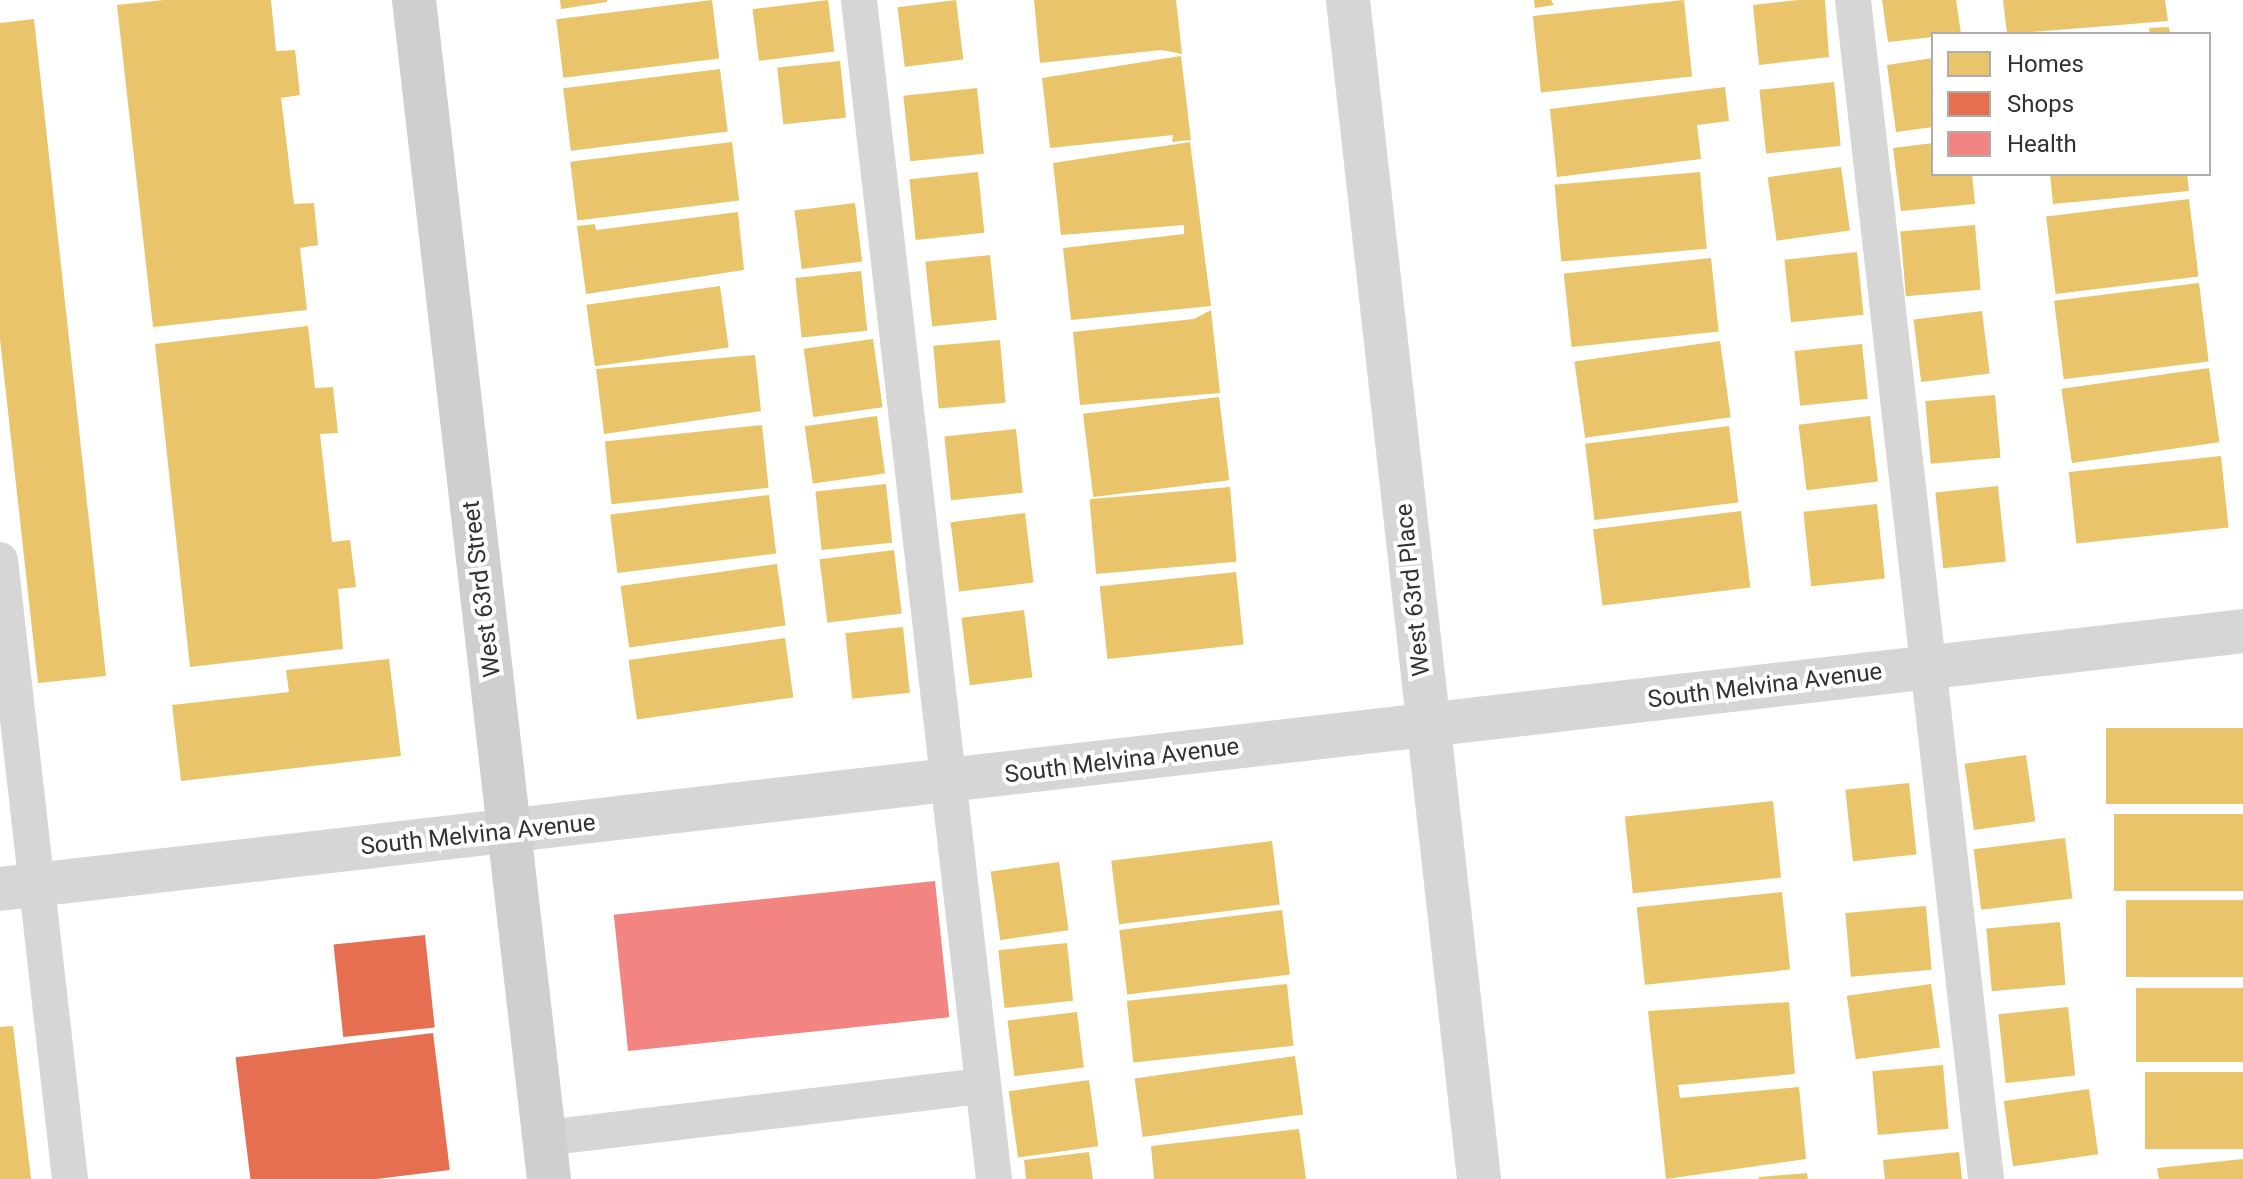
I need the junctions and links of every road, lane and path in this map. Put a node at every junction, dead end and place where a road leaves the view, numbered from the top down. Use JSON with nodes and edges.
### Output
{"nodes":[{"id":1,"x":414,"y":0,"type":"edge"},
{"id":2,"x":859,"y":0,"type":"edge"},
{"id":3,"x":1348,"y":0,"type":"edge"},
{"id":4,"x":1853,"y":0,"type":"edge"},
{"id":5,"x":0,"y":560,"type":"edge"},
{"id":6,"x":2243,"y":631,"type":"edge"},
{"id":7,"x":1928,"y":668,"type":"junction"},
{"id":8,"x":1428,"y":725,"type":"junction"},
{"id":9,"x":949,"y":781,"type":"junction"},
{"id":10,"x":509,"y":831,"type":"junction"},
{"id":11,"x":17,"y":888,"type":"edge"},
{"id":12,"x":982,"y":1086,"type":"junction"},
{"id":13,"x":547,"y":1158,"type":"edge"},
{"id":14,"x":70,"y":1179,"type":"edge"},
{"id":15,"x":994,"y":1179,"type":"edge"},
{"id":16,"x":1479,"y":1179,"type":"edge"},
{"id":17,"x":1986,"y":1179,"type":"edge"}],
"edges":[{"from":1,"to":10,"type":"main road","name":"West 63rd Street"},
{"from":2,"to":9,"type":"lane"},
{"from":3,"to":8,"type":"street","name":"West 63rd Place"},
{"from":4,"to":7,"type":"lane"},
{"from":5,"to":11,"type":"lane"},
{"from":6,"to":7,"type":"street","name":"South Melvina Avenue"},
{"from":7,"to":8,"type":"street","name":"South Melvina Avenue"},
{"from":7,"to":17,"type":"lane"},
{"from":8,"to":9,"type":"street","name":"South Melvina Avenue"},
{"from":8,"to":16,"type":"street","name":"West 63rd Place"},
{"from":9,"to":10,"type":"street","name":"South Melvina Avenue"},
{"from":9,"to":12,"type":"lane"},
{"from":10,"to":11,"type":"street","name":"South Melvina Avenue"},
{"from":10,"to":13,"type":"main road","name":"West 63rd Street"},
{"from":11,"to":14,"type":"lane"},
{"from":12,"to":13,"type":"lane"},
{"from":12,"to":15,"type":"lane"}]}
